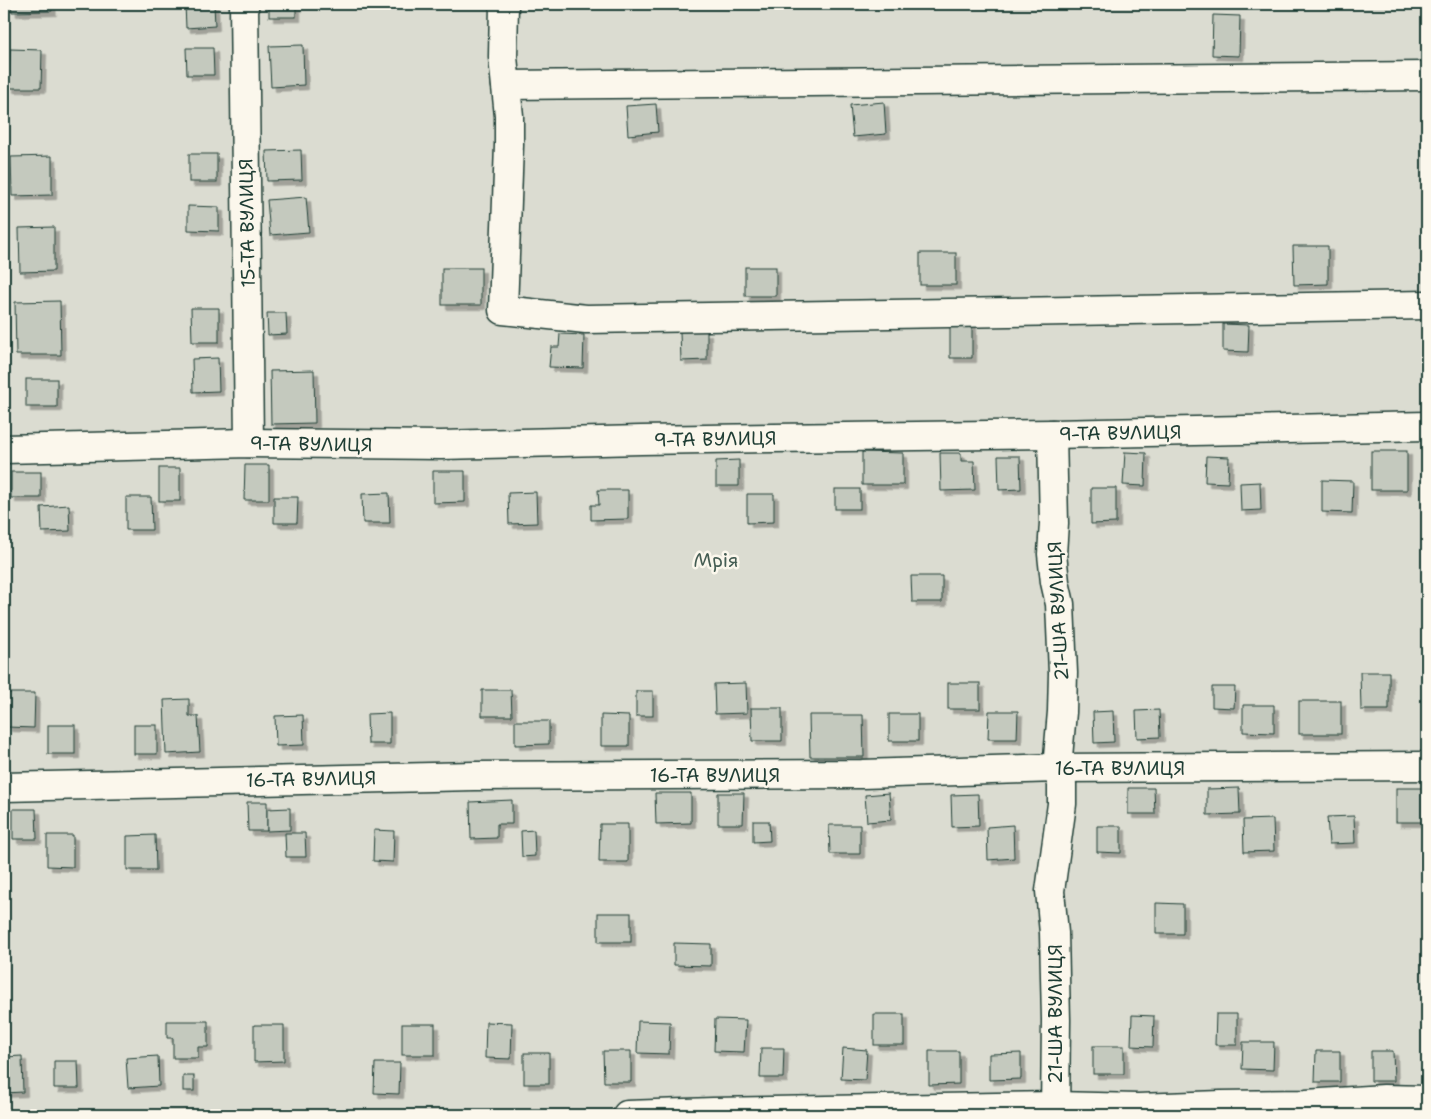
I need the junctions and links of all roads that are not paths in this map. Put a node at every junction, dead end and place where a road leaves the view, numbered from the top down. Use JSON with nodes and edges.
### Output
{"nodes":[{"id":1,"x":244,"y":4,"type":"edge"},
{"id":2,"x":504,"y":4,"type":"edge"},
{"id":3,"x":1427,"y":76,"type":"edge"},
{"id":4,"x":506,"y":85,"type":"junction"},
{"id":5,"x":1427,"y":305,"type":"edge"},
{"id":6,"x":1427,"y":426,"type":"edge"},
{"id":7,"x":1052,"y":434,"type":"junction"},
{"id":8,"x":249,"y":443,"type":"junction"},
{"id":9,"x":4,"y":449,"type":"edge"},
{"id":10,"x":1427,"y":766,"type":"edge"},
{"id":11,"x":1058,"y":768,"type":"junction"},
{"id":12,"x":4,"y":787,"type":"edge"},
{"id":13,"x":1427,"y":1100,"type":"edge"},
{"id":14,"x":1384,"y":1107,"type":"edge"},
{"id":15,"x":1055,"y":1110,"type":"edge"},
{"id":16,"x":713,"y":1114,"type":"edge"},
{"id":17,"x":627,"y":1115,"type":"edge"}],
"edges":[{"from":1,"to":8,"type":"street","name":"15-ТА ВУЛИЦЯ"},
{"from":2,"to":4,"type":"street"},
{"from":3,"to":4,"type":"street"},
{"from":4,"to":5,"type":"street"},
{"from":6,"to":7,"type":"street","name":"9-ТА ВУЛИЦЯ"},
{"from":7,"to":8,"type":"street","name":"9-ТА ВУЛИЦЯ"},
{"from":7,"to":11,"type":"street","name":"21-ША ВУЛИЦЯ"},
{"from":8,"to":9,"type":"street","name":"9-ТА ВУЛИЦЯ"},
{"from":10,"to":11,"type":"street","name":"16-ТА ВУЛИЦЯ"},
{"from":11,"to":12,"type":"street","name":"16-ТА ВУЛИЦЯ"},
{"from":11,"to":15,"type":"street","name":"21-ША ВУЛИЦЯ"},
{"from":13,"to":14,"type":"street"},
{"from":14,"to":15,"type":"street"},
{"from":15,"to":16,"type":"street"},
{"from":16,"to":17,"type":"street"}]}
